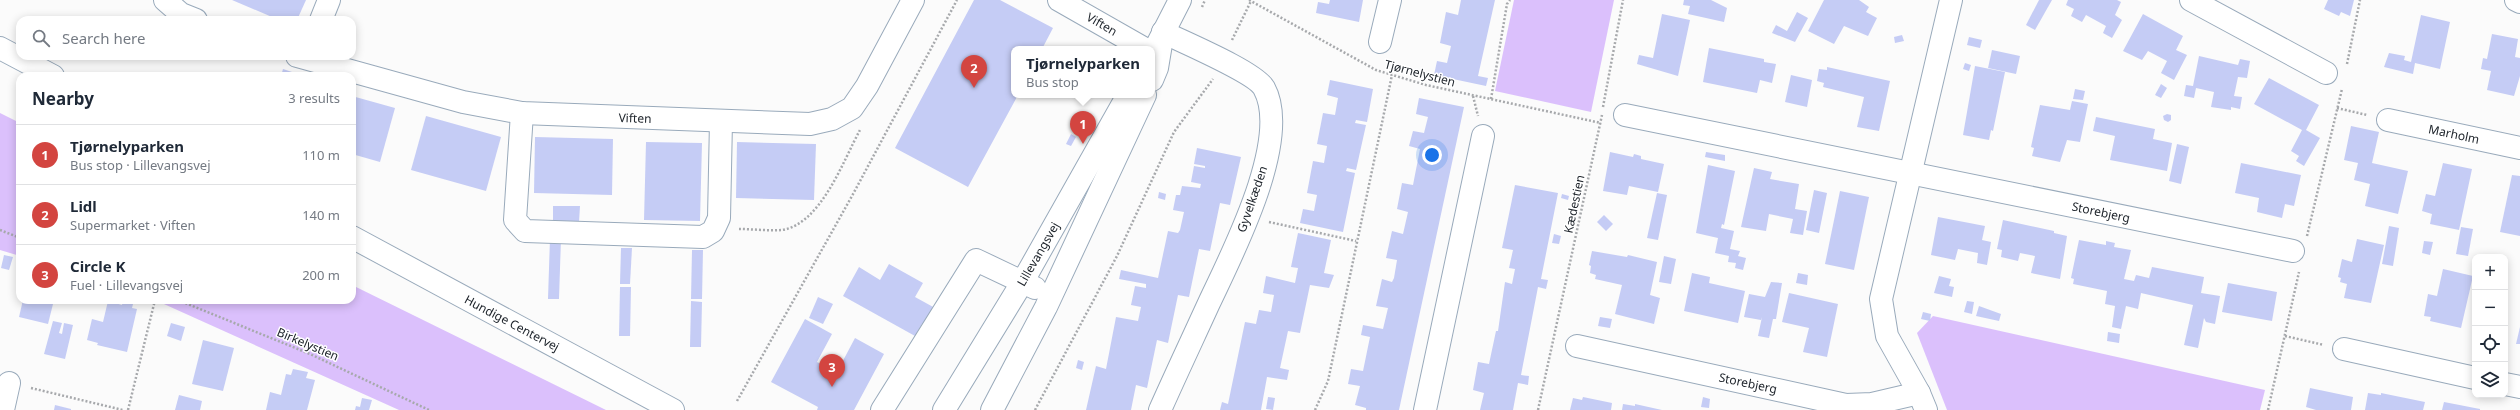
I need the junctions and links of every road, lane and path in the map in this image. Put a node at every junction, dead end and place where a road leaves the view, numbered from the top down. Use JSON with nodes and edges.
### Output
{"nodes":[{"id":1,"x":165,"y":0,"type":"edge"},
{"id":2,"x":329,"y":0,"type":"edge"},
{"id":3,"x":913,"y":0,"type":"edge"},
{"id":4,"x":957,"y":0,"type":"edge"},
{"id":5,"x":1059,"y":0,"type":"edge"},
{"id":6,"x":1180,"y":0,"type":"edge"},
{"id":7,"x":1390,"y":0,"type":"edge"},
{"id":8,"x":1510,"y":0,"type":"edge"},
{"id":9,"x":1623,"y":0,"type":"edge"},
{"id":10,"x":1951,"y":0,"type":"edge"},
{"id":11,"x":2191,"y":0,"type":"edge"},
{"id":12,"x":2360,"y":0,"type":"edge"},
{"id":13,"x":2516,"y":0,"type":"edge"},
{"id":14,"x":1250,"y":1,"type":"edge"},
{"id":15,"x":1256,"y":2,"type":"edge"},
{"id":16,"x":2520,"y":2,"type":"edge"},
{"id":17,"x":186,"y":16,"type":"edge"},
{"id":18,"x":323,"y":16,"type":"edge"},
{"id":19,"x":1163,"y":32,"type":"junction"},
{"id":20,"x":1232,"y":42,"type":"dead end"},
{"id":21,"x":1380,"y":42,"type":"dead end"},
{"id":22,"x":1140,"y":46,"type":"edge"},
{"id":23,"x":1155,"y":47,"type":"edge"},
{"id":24,"x":0,"y":48,"type":"edge"},
{"id":25,"x":16,"y":56,"type":"edge"},
{"id":26,"x":23,"y":60,"type":"edge"},
{"id":27,"x":314,"y":60,"type":"edge"},
{"id":28,"x":1155,"y":60,"type":"edge"},
{"id":29,"x":45,"y":72,"type":"edge"},
{"id":30,"x":1155,"y":74,"type":"edge"},
{"id":31,"x":2338,"y":74,"type":"junction"},
{"id":32,"x":1392,"y":75,"type":"junction"},
{"id":33,"x":1213,"y":78,"type":"dead end"},
{"id":34,"x":1126,"y":98,"type":"edge"},
{"id":35,"x":1144,"y":98,"type":"edge"},
{"id":36,"x":1491,"y":100,"type":"junction"},
{"id":37,"x":2337,"y":108,"type":"junction"},
{"id":38,"x":522,"y":113,"type":"junction"},
{"id":39,"x":1625,"y":115,"type":"dead end"},
{"id":40,"x":2388,"y":120,"type":"joint"},
{"id":41,"x":721,"y":121,"type":"junction"},
{"id":42,"x":1601,"y":123,"type":"junction"},
{"id":43,"x":863,"y":124,"type":"dead end"},
{"id":44,"x":1483,"y":136,"type":"dead end"},
{"id":45,"x":2520,"y":148,"type":"edge"},
{"id":46,"x":1910,"y":172,"type":"junction"},
{"id":47,"x":1248,"y":217,"type":"junction"},
{"id":48,"x":0,"y":230,"type":"edge"},
{"id":49,"x":714,"y":231,"type":"junction"},
{"id":50,"x":16,"y":236,"type":"edge"},
{"id":51,"x":356,"y":239,"type":"edge"},
{"id":52,"x":1356,"y":241,"type":"junction"},
{"id":53,"x":2300,"y":253,"type":"junction"},
{"id":54,"x":1023,"y":281,"type":"junction"},
{"id":55,"x":1051,"y":297,"type":"junction"},
{"id":56,"x":154,"y":304,"type":"edge"},
{"id":57,"x":188,"y":304,"type":"edge"},
{"id":58,"x":2285,"y":336,"type":"junction"},
{"id":59,"x":1577,"y":346,"type":"dead end"},
{"id":60,"x":2344,"y":350,"type":"joint"},
{"id":61,"x":2472,"y":377,"type":"edge"},
{"id":62,"x":9,"y":383,"type":"joint"},
{"id":63,"x":2508,"y":385,"type":"edge"},
{"id":64,"x":2520,"y":388,"type":"edge"},
{"id":65,"x":737,"y":401,"type":"dead end"},
{"id":66,"x":1922,"y":401,"type":"edge"},
{"id":67,"x":3,"y":410,"type":"edge"},
{"id":68,"x":124,"y":410,"type":"edge"},
{"id":69,"x":128,"y":410,"type":"edge"},
{"id":70,"x":429,"y":410,"type":"edge"},
{"id":71,"x":673,"y":410,"type":"edge"},
{"id":72,"x":882,"y":410,"type":"edge"},
{"id":73,"x":944,"y":410,"type":"edge"},
{"id":74,"x":992,"y":410,"type":"edge"},
{"id":75,"x":1035,"y":410,"type":"edge"},
{"id":76,"x":1160,"y":410,"type":"edge"},
{"id":77,"x":1315,"y":410,"type":"edge"},
{"id":78,"x":1425,"y":410,"type":"edge"},
{"id":79,"x":1538,"y":410,"type":"edge"},
{"id":80,"x":2268,"y":410,"type":"edge"}],
"edges":[{"from":1,"to":17,"type":"street"},
{"from":2,"to":18,"type":"street"},
{"from":3,"to":41,"type":"street","name":"Viften"},
{"from":4,"to":65,"type":"path"},
{"from":5,"to":22,"type":"street","name":"Viften"},
{"from":6,"to":19,"type":"street"},
{"from":7,"to":21,"type":"street"},
{"from":8,"to":36,"type":"path"},
{"from":9,"to":42,"type":"path","name":"Kædestien"},
{"from":10,"to":46,"type":"street","name":"Storebjerg"},
{"from":11,"to":31,"type":"street"},
{"from":12,"to":31,"type":"path"},
{"from":13,"to":16,"type":"street"},
{"from":14,"to":15,"type":"path","name":"Tjørnelystien"},
{"from":14,"to":20,"type":"path"},
{"from":15,"to":32,"type":"path","name":"Tjørnelystien"},
{"from":19,"to":23,"type":"street"},
{"from":19,"to":47,"type":"street","name":"Gyvelkæden"},
{"from":24,"to":25,"type":"street"},
{"from":26,"to":29,"type":"street"},
{"from":27,"to":38,"type":"street","name":"Viften"},
{"from":28,"to":30,"type":"street"},
{"from":31,"to":37,"type":"path"},
{"from":32,"to":36,"type":"path","name":"Tjørnelystien"},
{"from":32,"to":52,"type":"path"},
{"from":33,"to":75,"type":"path"},
{"from":34,"to":54,"type":"street","name":"Lillevangsvej"},
{"from":35,"to":55,"type":"street"},
{"from":36,"to":42,"type":"path","name":"Tjørnelystien"},
{"from":37,"to":40,"type":"path"},
{"from":37,"to":53,"type":"path"},
{"from":38,"to":41,"type":"street","name":"Viften"},
{"from":38,"to":49,"type":"street"},
{"from":39,"to":46,"type":"street","name":"Storebjerg"},
{"from":40,"to":45,"type":"street","name":"Marholm"},
{"from":41,"to":49,"type":"street"},
{"from":42,"to":79,"type":"path","name":"Kædestien"},
{"from":43,"to":49,"type":"path"},
{"from":44,"to":78,"type":"street"},
{"from":46,"to":53,"type":"street","name":"Storebjerg"},
{"from":46,"to":66,"type":"street","name":"Storebjerg"},
{"from":47,"to":52,"type":"path"},
{"from":47,"to":76,"type":"street","name":"Gyvelkæden"},
{"from":48,"to":50,"type":"path"},
{"from":51,"to":71,"type":"street","name":"Hundige Centervej"},
{"from":52,"to":77,"type":"path"},
{"from":53,"to":58,"type":"path"},
{"from":54,"to":55,"type":"street"},
{"from":54,"to":72,"type":"street"},
{"from":54,"to":73,"type":"street","name":"Lillevangsvej"},
{"from":55,"to":74,"type":"street"},
{"from":56,"to":69,"type":"path"},
{"from":57,"to":70,"type":"path","name":"Birkelystien"},
{"from":58,"to":60,"type":"path"},
{"from":58,"to":80,"type":"path"},
{"from":59,"to":66,"type":"street","name":"Storebjerg"},
{"from":60,"to":61,"type":"street"},
{"from":62,"to":67,"type":"street"},
{"from":62,"to":68,"type":"path"},
{"from":63,"to":64,"type":"street"}]}
